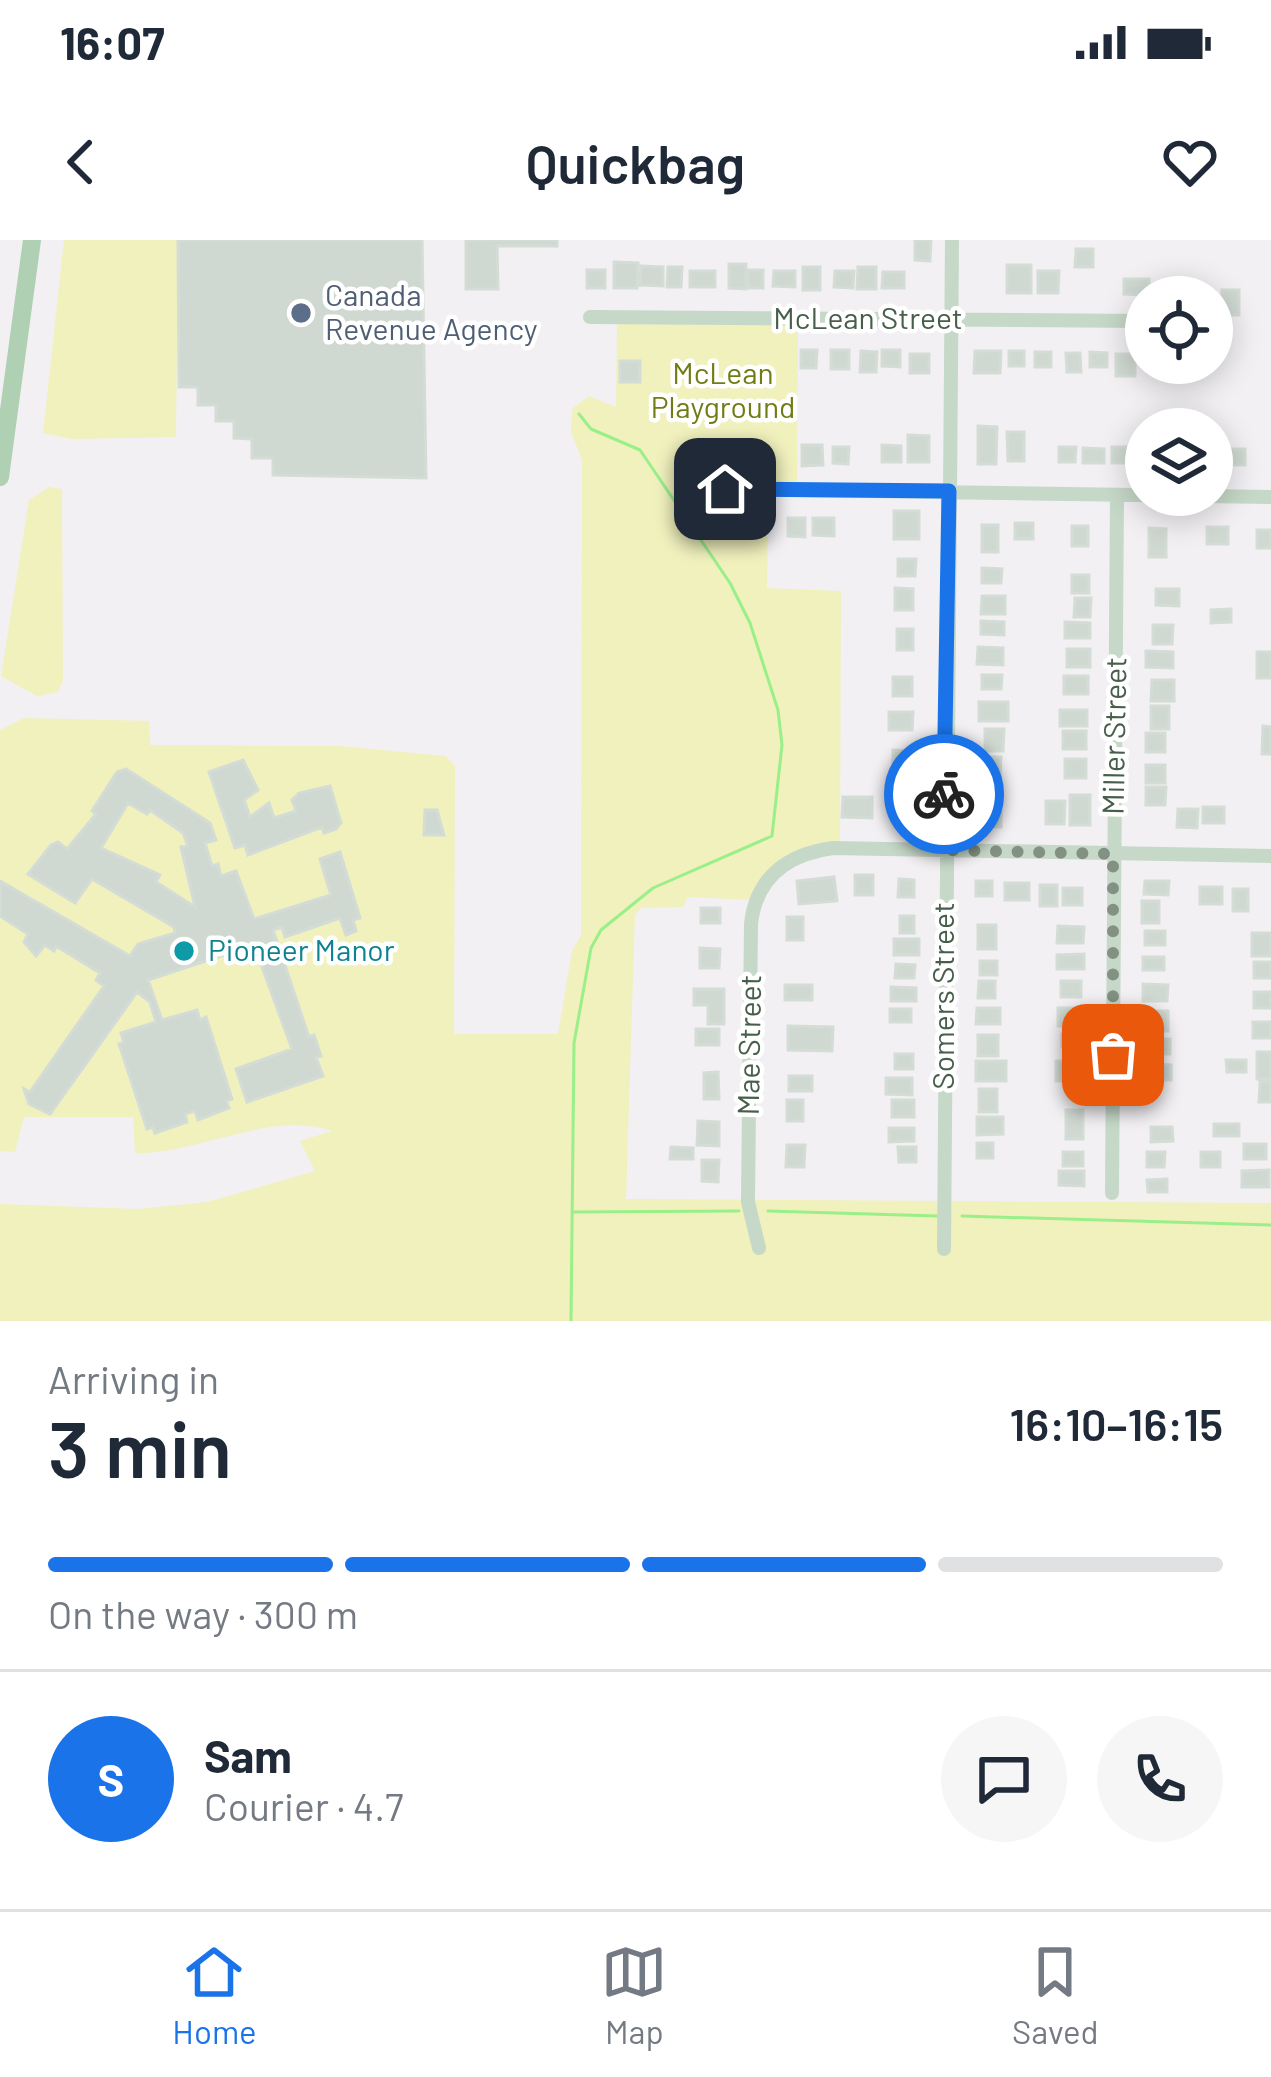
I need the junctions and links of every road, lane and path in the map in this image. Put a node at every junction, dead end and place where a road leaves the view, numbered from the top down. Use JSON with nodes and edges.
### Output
{"nodes":[{"id":1,"x":32,"y":240,"type":"edge"},
{"id":2,"x":45,"y":240,"type":"edge"},
{"id":3,"x":952,"y":240,"type":"edge"},
{"id":4,"x":24,"y":305,"type":"junction"},
{"id":5,"x":590,"y":317,"type":"dead end"},
{"id":6,"x":951,"y":320,"type":"junction"},
{"id":7,"x":1125,"y":321,"type":"edge"},
{"id":8,"x":0,"y":477,"type":"edge"},
{"id":9,"x":725,"y":489,"type":"dead end"},
{"id":10,"x":949,"y":491,"type":"junction"},
{"id":11,"x":1118,"y":495,"type":"junction"},
{"id":12,"x":1271,"y":497,"type":"edge"},
{"id":13,"x":944,"y":850,"type":"junction"},
{"id":14,"x":1113,"y":854,"type":"junction"},
{"id":15,"x":1271,"y":856,"type":"edge"},
{"id":16,"x":1112,"y":1193,"type":"dead end"},
{"id":17,"x":760,"y":1248,"type":"dead end"},
{"id":18,"x":944,"y":1249,"type":"dead end"}],
"edges":[{"from":1,"to":4,"type":"main road"},
{"from":2,"to":4,"type":"main road"},
{"from":3,"to":6,"type":"street","name":"Somers Street"},
{"from":4,"to":8,"type":"main road"},
{"from":5,"to":6,"type":"street","name":"McLean Street"},
{"from":6,"to":7,"type":"street","name":"McLean Street"},
{"from":6,"to":10,"type":"street","name":"Somers Street"},
{"from":9,"to":10,"type":"street"},
{"from":10,"to":11,"type":"street"},
{"from":10,"to":13,"type":"street","name":"Somers Street"},
{"from":11,"to":12,"type":"street"},
{"from":11,"to":14,"type":"street","name":"Miller Street"},
{"from":13,"to":14,"type":"street"},
{"from":13,"to":17,"type":"street","name":"Mae Street"},
{"from":13,"to":18,"type":"street","name":"Somers Street"},
{"from":14,"to":15,"type":"street"},
{"from":14,"to":16,"type":"street","name":"Miller Street"}]}
